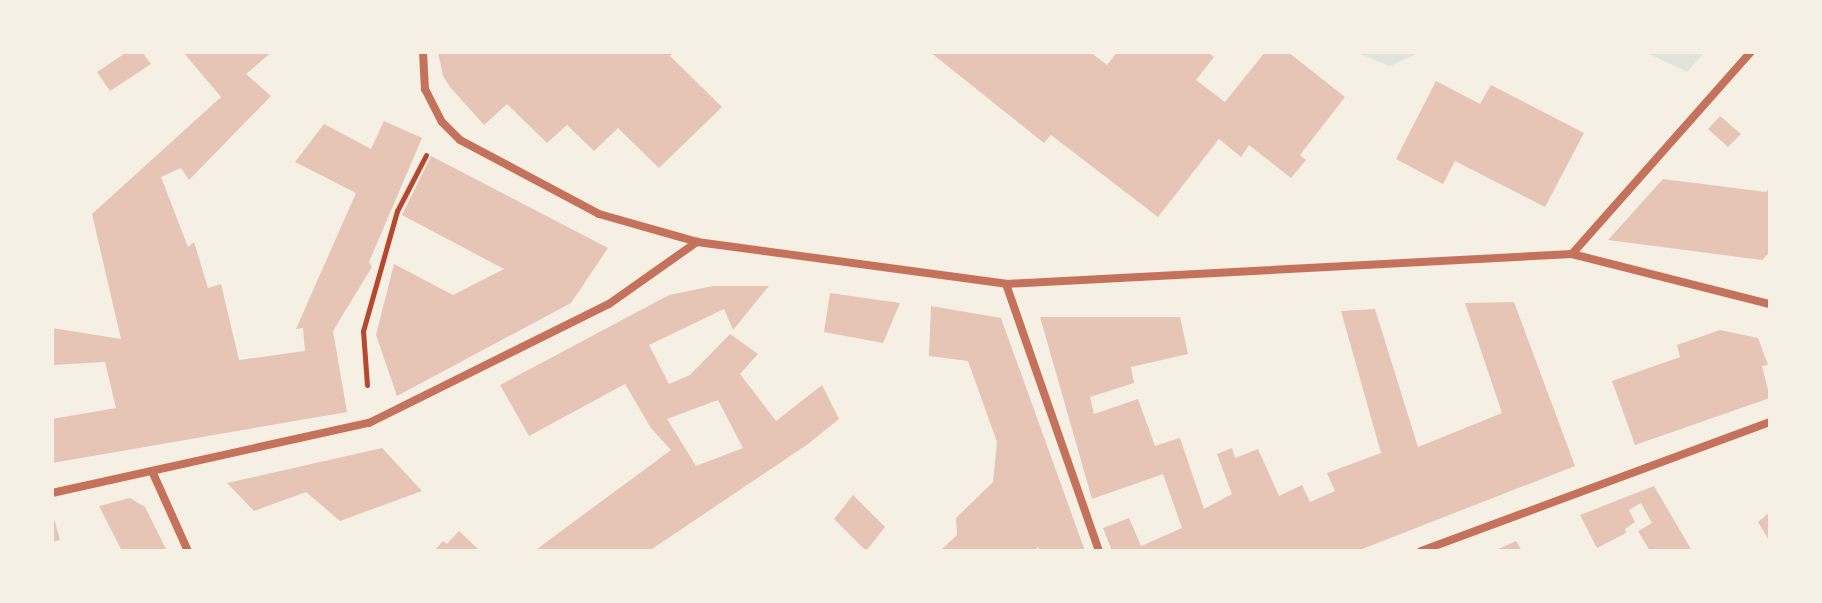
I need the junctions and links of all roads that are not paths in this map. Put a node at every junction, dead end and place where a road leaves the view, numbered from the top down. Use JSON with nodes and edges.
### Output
{"nodes":[{"id":1,"x":423,"y":52,"type":"edge"},
{"id":2,"x":1751,"y":52,"type":"edge"},
{"id":3,"x":697,"y":242,"type":"junction"},
{"id":4,"x":1572,"y":254,"type":"junction"},
{"id":5,"x":1006,"y":284,"type":"junction"},
{"id":6,"x":1770,"y":304,"type":"edge"},
{"id":7,"x":1770,"y":422,"type":"edge"},
{"id":8,"x":152,"y":471,"type":"junction"},
{"id":9,"x":52,"y":493,"type":"edge"},
{"id":10,"x":188,"y":551,"type":"edge"},
{"id":11,"x":1099,"y":551,"type":"edge"},
{"id":12,"x":1421,"y":551,"type":"edge"}],
"edges":[{"from":1,"to":3,"type":"street"},
{"from":2,"to":4,"type":"street"},
{"from":3,"to":5,"type":"street"},
{"from":3,"to":8,"type":"street"},
{"from":4,"to":5,"type":"street"},
{"from":4,"to":6,"type":"street"},
{"from":5,"to":11,"type":"street"},
{"from":7,"to":12,"type":"street"},
{"from":8,"to":9,"type":"street"},
{"from":8,"to":10,"type":"street"}]}
